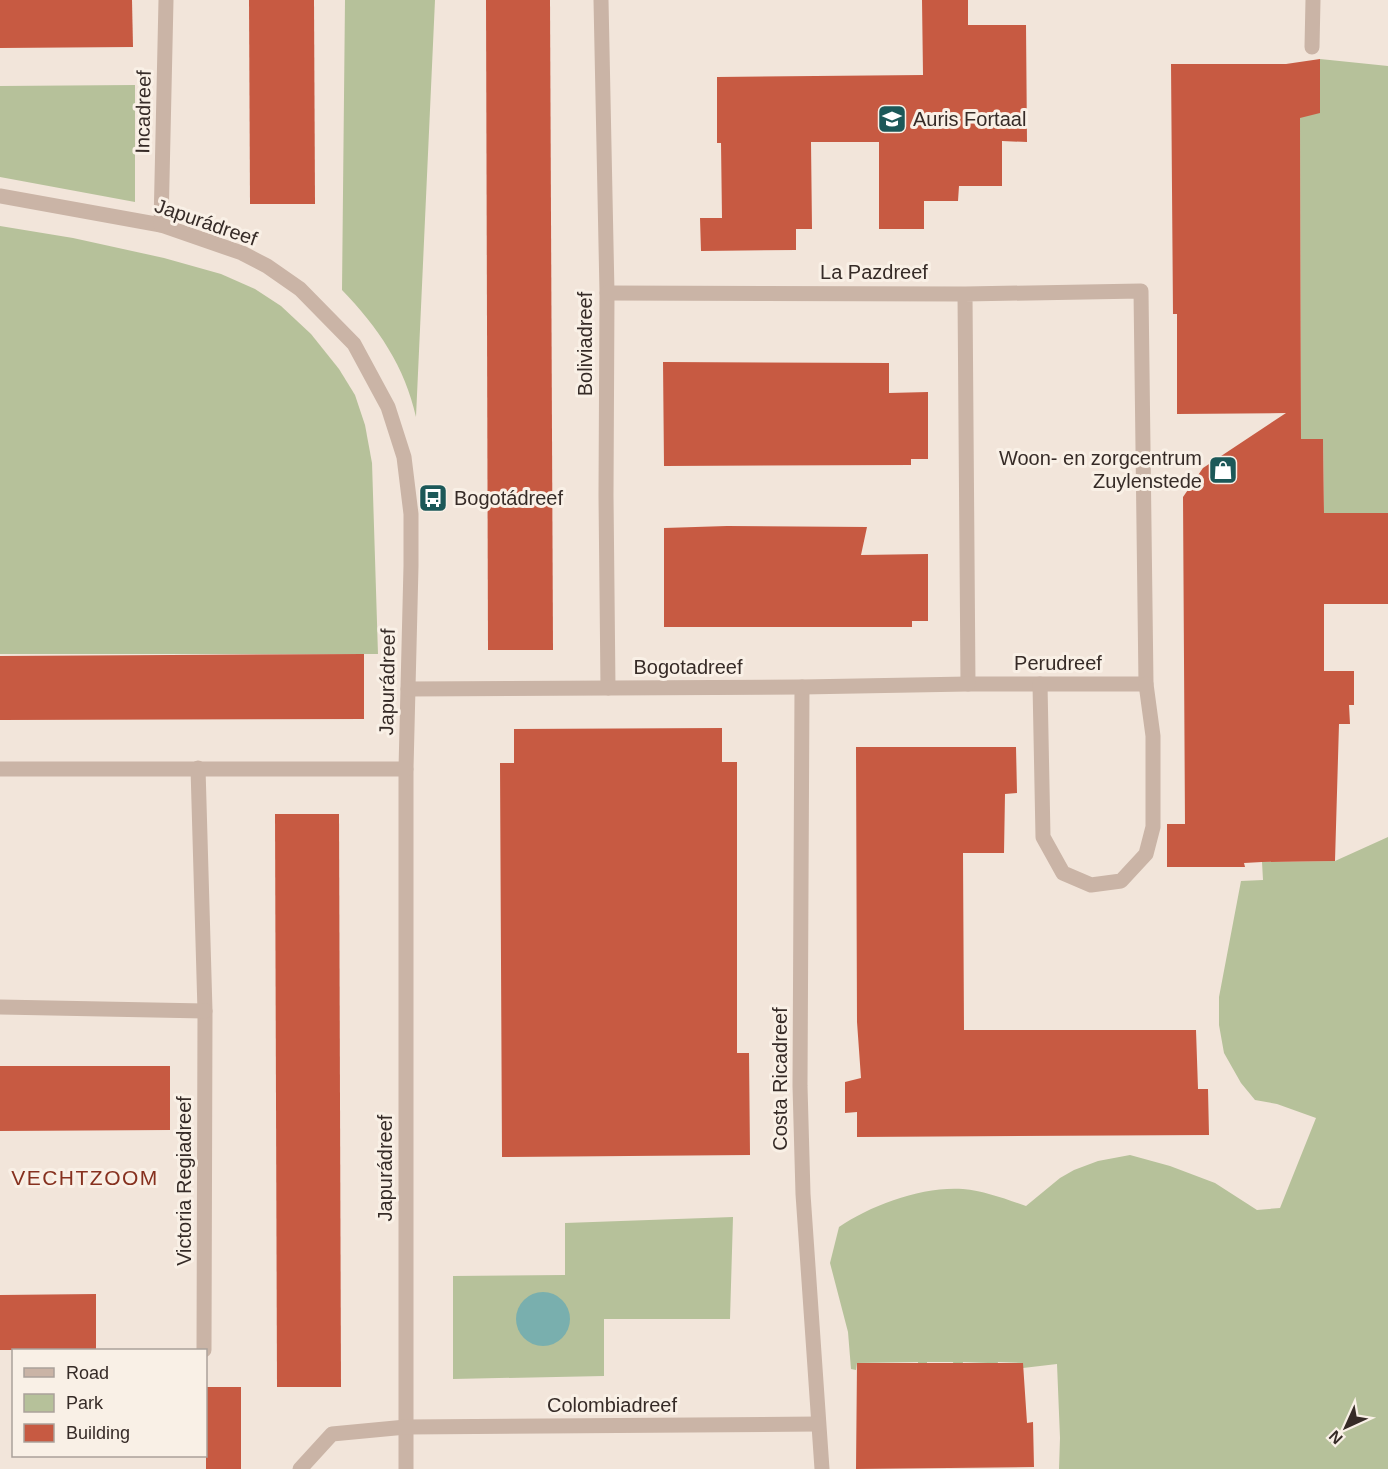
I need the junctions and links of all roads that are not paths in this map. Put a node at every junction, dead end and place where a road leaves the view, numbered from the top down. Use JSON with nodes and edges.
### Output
{"nodes":[{"id":1,"x":166,"y":0,"type":"edge"},
{"id":2,"x":601,"y":0,"type":"edge"},
{"id":3,"x":1313,"y":0,"type":"edge"},
{"id":4,"x":1312,"y":47,"type":"dead end"},
{"id":5,"x":0,"y":196,"type":"edge"},
{"id":6,"x":161,"y":225,"type":"junction"},
{"id":7,"x":607,"y":293,"type":"junction"},
{"id":8,"x":965,"y":294,"type":"junction"},
{"id":9,"x":968,"y":684,"type":"junction"},
{"id":10,"x":1040,"y":684,"type":"junction"},
{"id":11,"x":1146,"y":684,"type":"junction"},
{"id":12,"x":802,"y":687,"type":"junction"},
{"id":13,"x":608,"y":688,"type":"junction"},
{"id":14,"x":408,"y":689,"type":"junction"},
{"id":15,"x":198,"y":768,"type":"junction"},
{"id":16,"x":0,"y":769,"type":"edge"},
{"id":17,"x":406,"y":769,"type":"junction"},
{"id":18,"x":0,"y":1007,"type":"edge"},
{"id":19,"x":205,"y":1011,"type":"junction"},
{"id":20,"x":204,"y":1349,"type":"edge"},
{"id":21,"x":818,"y":1424,"type":"junction"},
{"id":22,"x":406,"y":1427,"type":"junction"},
{"id":23,"x":300,"y":1469,"type":"edge"},
{"id":24,"x":406,"y":1469,"type":"edge"},
{"id":25,"x":822,"y":1469,"type":"edge"}],
"edges":[{"from":1,"to":6,"type":"street","name":"Incadreef"},
{"from":2,"to":7,"type":"street","name":"Boliviadreef"},
{"from":3,"to":4,"type":"street"},
{"from":5,"to":6,"type":"street","name":"Japurádreef"},
{"from":6,"to":14,"type":"street","name":"Japurádreef"},
{"from":7,"to":8,"type":"street","name":"La Pazdreef"},
{"from":7,"to":13,"type":"street","name":"Boliviadreef"},
{"from":8,"to":9,"type":"street"},
{"from":8,"to":11,"type":"street","name":"La Pazdreef"},
{"from":9,"to":10,"type":"street","name":"Perudreef"},
{"from":9,"to":12,"type":"street","name":"Bogotadreef"},
{"from":10,"to":11,"type":"street","name":"Perudreef"},
{"from":10,"to":11,"type":"street"},
{"from":12,"to":13,"type":"street","name":"Bogotadreef"},
{"from":12,"to":21,"type":"street","name":"Costa Ricadreef"},
{"from":13,"to":14,"type":"street","name":"Bogotadreef"},
{"from":14,"to":17,"type":"street","name":"Japurádreef"},
{"from":15,"to":16,"type":"street"},
{"from":15,"to":17,"type":"street"},
{"from":15,"to":19,"type":"street","name":"Victoria Regiadreef"},
{"from":17,"to":22,"type":"street","name":"Japurádreef"},
{"from":18,"to":19,"type":"street"},
{"from":19,"to":20,"type":"street","name":"Victoria Regiadreef"},
{"from":21,"to":22,"type":"street","name":"Colombiadreef"},
{"from":21,"to":25,"type":"street","name":"Costa Ricadreef"},
{"from":22,"to":23,"type":"street"},
{"from":22,"to":24,"type":"street","name":"Japurádreef"}]}
